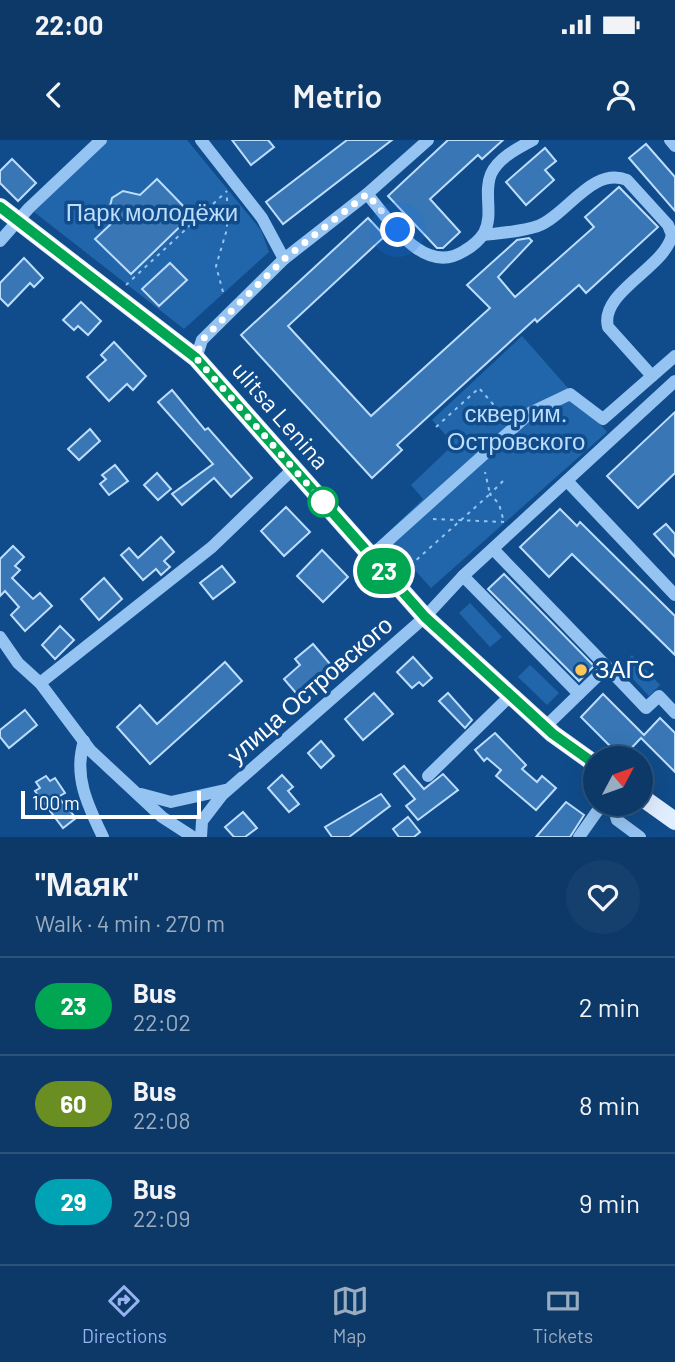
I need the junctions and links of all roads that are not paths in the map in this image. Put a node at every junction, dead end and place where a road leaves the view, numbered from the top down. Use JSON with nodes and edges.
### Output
{"nodes":[{"id":1,"x":101,"y":140,"type":"edge"},
{"id":2,"x":201,"y":140,"type":"edge"},
{"id":3,"x":428,"y":140,"type":"edge"},
{"id":4,"x":533,"y":140,"type":"edge"},
{"id":5,"x":670,"y":140,"type":"edge"},
{"id":6,"x":675,"y":146,"type":"edge"},
{"id":7,"x":367,"y":194,"type":"junction"},
{"id":8,"x":0,"y":207,"type":"edge"},
{"id":9,"x":20,"y":221,"type":"junction"},
{"id":10,"x":483,"y":234,"type":"junction"},
{"id":11,"x":0,"y":241,"type":"edge"},
{"id":12,"x":284,"y":259,"type":"junction"},
{"id":13,"x":675,"y":356,"type":"edge"},
{"id":14,"x":196,"y":358,"type":"junction"},
{"id":15,"x":652,"y":376,"type":"junction"},
{"id":16,"x":675,"y":381,"type":"edge"},
{"id":17,"x":293,"y":469,"type":"junction"},
{"id":18,"x":568,"y":482,"type":"junction"},
{"id":19,"x":493,"y":549,"type":"junction"},
{"id":20,"x":371,"y":556,"type":"junction"},
{"id":21,"x":463,"y":576,"type":"junction"},
{"id":22,"x":675,"y":595,"type":"edge"},
{"id":23,"x":425,"y":617,"type":"junction"},
{"id":24,"x":0,"y":637,"type":"edge"},
{"id":25,"x":607,"y":667,"type":"junction"},
{"id":26,"x":40,"y":683,"type":"junction"},
{"id":27,"x":579,"y":694,"type":"junction"},
{"id":28,"x":510,"y":696,"type":"junction"},
{"id":29,"x":675,"y":713,"type":"edge"},
{"id":30,"x":545,"y":727,"type":"junction"},
{"id":31,"x":84,"y":741,"type":"junction"},
{"id":32,"x":583,"y":755,"type":"edge"},
{"id":33,"x":428,"y":776,"type":"dead end"},
{"id":34,"x":232,"y":787,"type":"junction"},
{"id":35,"x":134,"y":791,"type":"junction"},
{"id":36,"x":653,"y":805,"type":"edge"},
{"id":37,"x":594,"y":816,"type":"edge"},
{"id":38,"x":616,"y":816,"type":"edge"},
{"id":39,"x":675,"y":821,"type":"edge"},
{"id":40,"x":103,"y":837,"type":"edge"},
{"id":41,"x":193,"y":837,"type":"edge"},
{"id":42,"x":201,"y":837,"type":"edge"},
{"id":43,"x":579,"y":837,"type":"edge"},
{"id":44,"x":640,"y":837,"type":"edge"}],
"edges":[{"from":1,"to":9,"type":"street"},
{"from":2,"to":12,"type":"street"},
{"from":3,"to":7,"type":"street"},
{"from":4,"to":10,"type":"street"},
{"from":5,"to":6,"type":"street"},
{"from":7,"to":10,"type":"street"},
{"from":7,"to":12,"type":"street"},
{"from":8,"to":9,"type":"main road","name":"ulitsa Lenina"},
{"from":9,"to":11,"type":"street"},
{"from":9,"to":14,"type":"main road","name":"ulitsa Lenina"},
{"from":10,"to":15,"type":"street"},
{"from":12,"to":14,"type":"street"},
{"from":13,"to":15,"type":"street"},
{"from":14,"to":17,"type":"main road","name":"ulitsa Lenina"},
{"from":15,"to":20,"type":"street"},
{"from":16,"to":18,"type":"street","name":"улица Островского"},
{"from":17,"to":20,"type":"main road","name":"ulitsa Lenina"},
{"from":17,"to":26,"type":"street"},
{"from":18,"to":19,"type":"street","name":"улица Островского"},
{"from":18,"to":22,"type":"street"},
{"from":19,"to":21,"type":"street","name":"улица Островского"},
{"from":19,"to":25,"type":"street"},
{"from":20,"to":23,"type":"main road","name":"ulitsa Lenina"},
{"from":21,"to":23,"type":"street","name":"улица Островского"},
{"from":21,"to":27,"type":"street"},
{"from":23,"to":28,"type":"main road","name":"ulitsa Lenina"},
{"from":23,"to":34,"type":"street","name":"улица Островского"},
{"from":24,"to":26,"type":"street"},
{"from":25,"to":27,"type":"street"},
{"from":25,"to":29,"type":"street"},
{"from":26,"to":31,"type":"street"},
{"from":27,"to":30,"type":"street"},
{"from":28,"to":30,"type":"main road","name":"ulitsa Lenina"},
{"from":28,"to":33,"type":"street"},
{"from":30,"to":32,"type":"main road","name":"ulitsa Lenina"},
{"from":31,"to":35,"type":"street"},
{"from":31,"to":40,"type":"street"},
{"from":34,"to":35,"type":"street"},
{"from":34,"to":42,"type":"street","name":"улица Островского"},
{"from":35,"to":41,"type":"street"},
{"from":36,"to":39,"type":"main road"},
{"from":37,"to":43,"type":"street"},
{"from":38,"to":44,"type":"street"}]}
